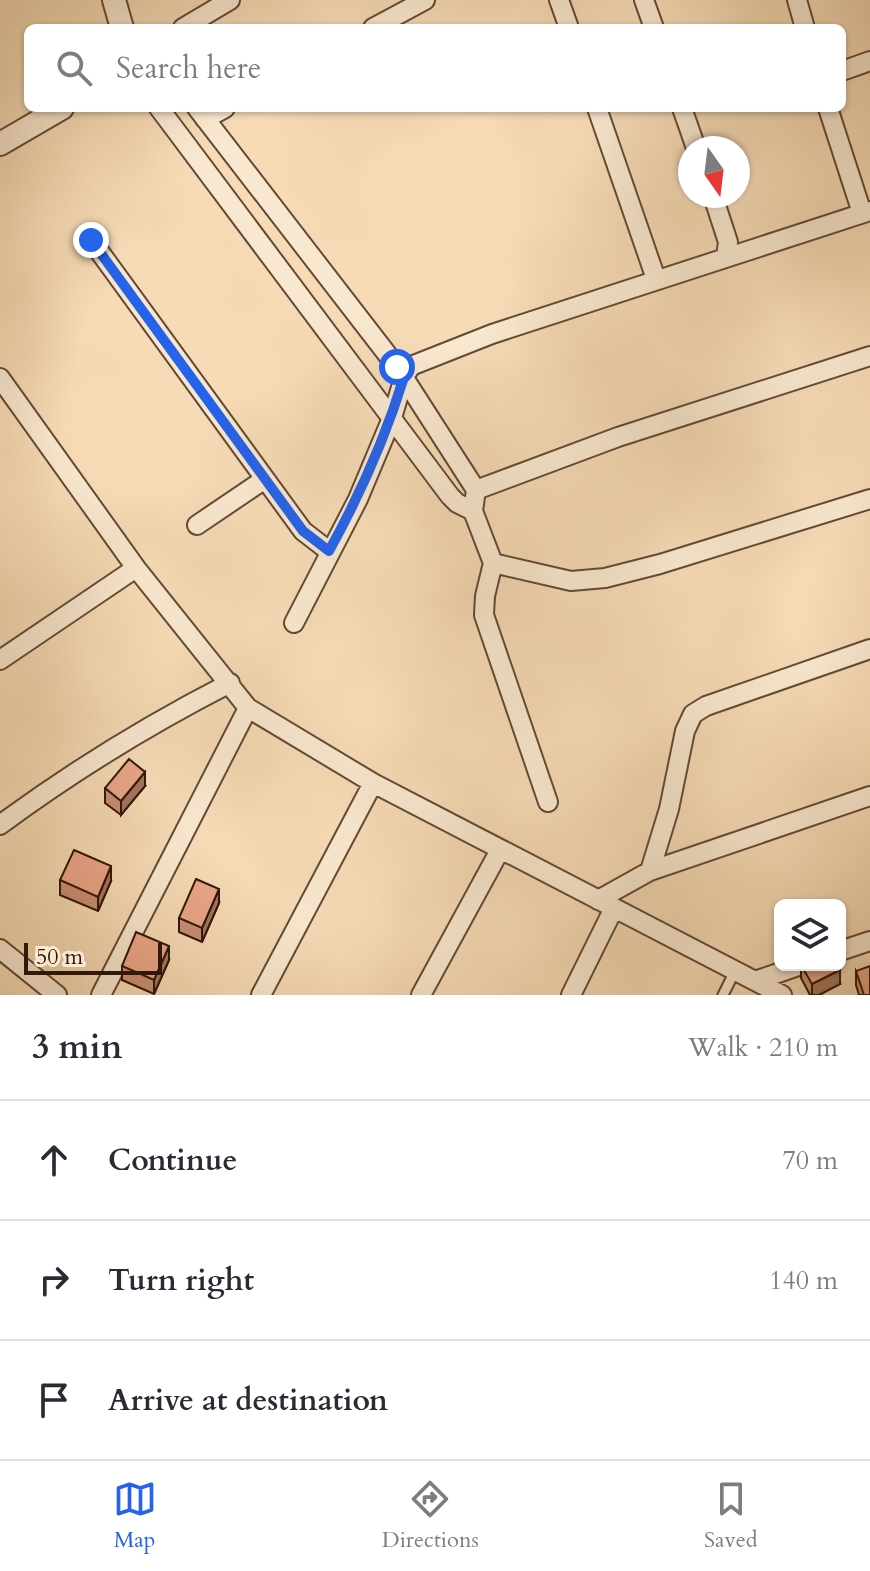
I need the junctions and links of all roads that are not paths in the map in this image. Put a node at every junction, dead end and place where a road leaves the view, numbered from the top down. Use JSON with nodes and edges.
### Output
{"nodes":[{"id":1,"x":114,"y":0,"type":"edge"},
{"id":2,"x":230,"y":0,"type":"edge"},
{"id":3,"x":425,"y":0,"type":"edge"},
{"id":4,"x":559,"y":0,"type":"edge"},
{"id":5,"x":644,"y":0,"type":"edge"},
{"id":6,"x":797,"y":0,"type":"edge"},
{"id":7,"x":121,"y":24,"type":"edge"},
{"id":8,"x":190,"y":24,"type":"edge"},
{"id":9,"x":380,"y":24,"type":"edge"},
{"id":10,"x":568,"y":24,"type":"edge"},
{"id":11,"x":653,"y":24,"type":"edge"},
{"id":12,"x":804,"y":24,"type":"edge"},
{"id":13,"x":870,"y":61,"type":"edge"},
{"id":14,"x":846,"y":70,"type":"edge"},
{"id":15,"x":55,"y":112,"type":"edge"},
{"id":16,"x":162,"y":112,"type":"edge"},
{"id":17,"x":598,"y":112,"type":"edge"},
{"id":18,"x":683,"y":112,"type":"edge"},
{"id":19,"x":829,"y":112,"type":"edge"},
{"id":20,"x":201,"y":113,"type":"edge"},
{"id":21,"x":692,"y":136,"type":"edge"},
{"id":22,"x":0,"y":144,"type":"edge"},
{"id":23,"x":717,"y":208,"type":"edge"},
{"id":24,"x":866,"y":212,"type":"edge"},
{"id":25,"x":91,"y":240,"type":"dead end"},
{"id":26,"x":726,"y":257,"type":"junction"},
{"id":27,"x":656,"y":279,"type":"junction"},
{"id":28,"x":870,"y":356,"type":"edge"},
{"id":29,"x":404,"y":377,"type":"junction"},
{"id":30,"x":0,"y":378,"type":"edge"},
{"id":31,"x":392,"y":418,"type":"junction"},
{"id":32,"x":265,"y":479,"type":"junction"},
{"id":33,"x":476,"y":490,"type":"junction"},
{"id":34,"x":870,"y":499,"type":"edge"},
{"id":35,"x":473,"y":511,"type":"junction"},
{"id":36,"x":197,"y":525,"type":"dead end"},
{"id":37,"x":329,"y":551,"type":"junction"},
{"id":38,"x":493,"y":563,"type":"junction"},
{"id":39,"x":136,"y":568,"type":"junction"},
{"id":40,"x":294,"y":623,"type":"dead end"},
{"id":41,"x":870,"y":649,"type":"edge"},
{"id":42,"x":0,"y":660,"type":"edge"},
{"id":43,"x":230,"y":683,"type":"junction"},
{"id":44,"x":248,"y":708,"type":"junction"},
{"id":45,"x":373,"y":783,"type":"junction"},
{"id":46,"x":870,"y":796,"type":"edge"},
{"id":47,"x":548,"y":802,"type":"dead end"},
{"id":48,"x":0,"y":825,"type":"edge"},
{"id":49,"x":500,"y":850,"type":"junction"},
{"id":50,"x":650,"y":871,"type":"junction"},
{"id":51,"x":606,"y":904,"type":"junction"},
{"id":52,"x":870,"y":941,"type":"edge"},
{"id":53,"x":0,"y":949,"type":"edge"},
{"id":54,"x":846,"y":949,"type":"edge"},
{"id":55,"x":735,"y":971,"type":"junction"},
{"id":56,"x":784,"y":971,"type":"edge"},
{"id":57,"x":755,"y":981,"type":"junction"},
{"id":58,"x":57,"y":995,"type":"edge"},
{"id":59,"x":101,"y":995,"type":"edge"},
{"id":60,"x":261,"y":995,"type":"edge"},
{"id":61,"x":421,"y":995,"type":"edge"},
{"id":62,"x":571,"y":995,"type":"edge"},
{"id":63,"x":723,"y":995,"type":"edge"},
{"id":64,"x":782,"y":995,"type":"edge"}],
"edges":[{"from":1,"to":7,"type":"street"},
{"from":2,"to":8,"type":"street"},
{"from":3,"to":9,"type":"street"},
{"from":4,"to":10,"type":"street"},
{"from":5,"to":11,"type":"street"},
{"from":6,"to":12,"type":"street"},
{"from":13,"to":14,"type":"street"},
{"from":15,"to":22,"type":"street"},
{"from":16,"to":31,"type":"street"},
{"from":17,"to":27,"type":"street"},
{"from":18,"to":21,"type":"street"},
{"from":19,"to":24,"type":"street"},
{"from":20,"to":29,"type":"street"},
{"from":23,"to":26,"type":"street"},
{"from":24,"to":26,"type":"street"},
{"from":25,"to":32,"type":"street"},
{"from":26,"to":27,"type":"street"},
{"from":27,"to":29,"type":"street"},
{"from":28,"to":33,"type":"street"},
{"from":29,"to":31,"type":"street"},
{"from":29,"to":33,"type":"street"},
{"from":30,"to":39,"type":"street"},
{"from":31,"to":35,"type":"street"},
{"from":31,"to":37,"type":"street"},
{"from":32,"to":36,"type":"street"},
{"from":32,"to":37,"type":"street"},
{"from":33,"to":35,"type":"street"},
{"from":34,"to":38,"type":"street"},
{"from":35,"to":38,"type":"street"},
{"from":37,"to":40,"type":"street"},
{"from":38,"to":47,"type":"street"},
{"from":39,"to":42,"type":"street"},
{"from":39,"to":43,"type":"street"},
{"from":41,"to":50,"type":"street"},
{"from":43,"to":44,"type":"street"},
{"from":43,"to":48,"type":"street"},
{"from":44,"to":45,"type":"street"},
{"from":44,"to":59,"type":"street"},
{"from":45,"to":49,"type":"street"},
{"from":45,"to":60,"type":"street"},
{"from":46,"to":50,"type":"street"},
{"from":49,"to":51,"type":"street"},
{"from":49,"to":61,"type":"street"},
{"from":50,"to":51,"type":"street"},
{"from":51,"to":55,"type":"street"},
{"from":51,"to":62,"type":"street"},
{"from":52,"to":54,"type":"street"},
{"from":53,"to":58,"type":"street"},
{"from":55,"to":57,"type":"street"},
{"from":55,"to":63,"type":"lane"},
{"from":56,"to":57,"type":"street"},
{"from":57,"to":64,"type":"street"}]}
